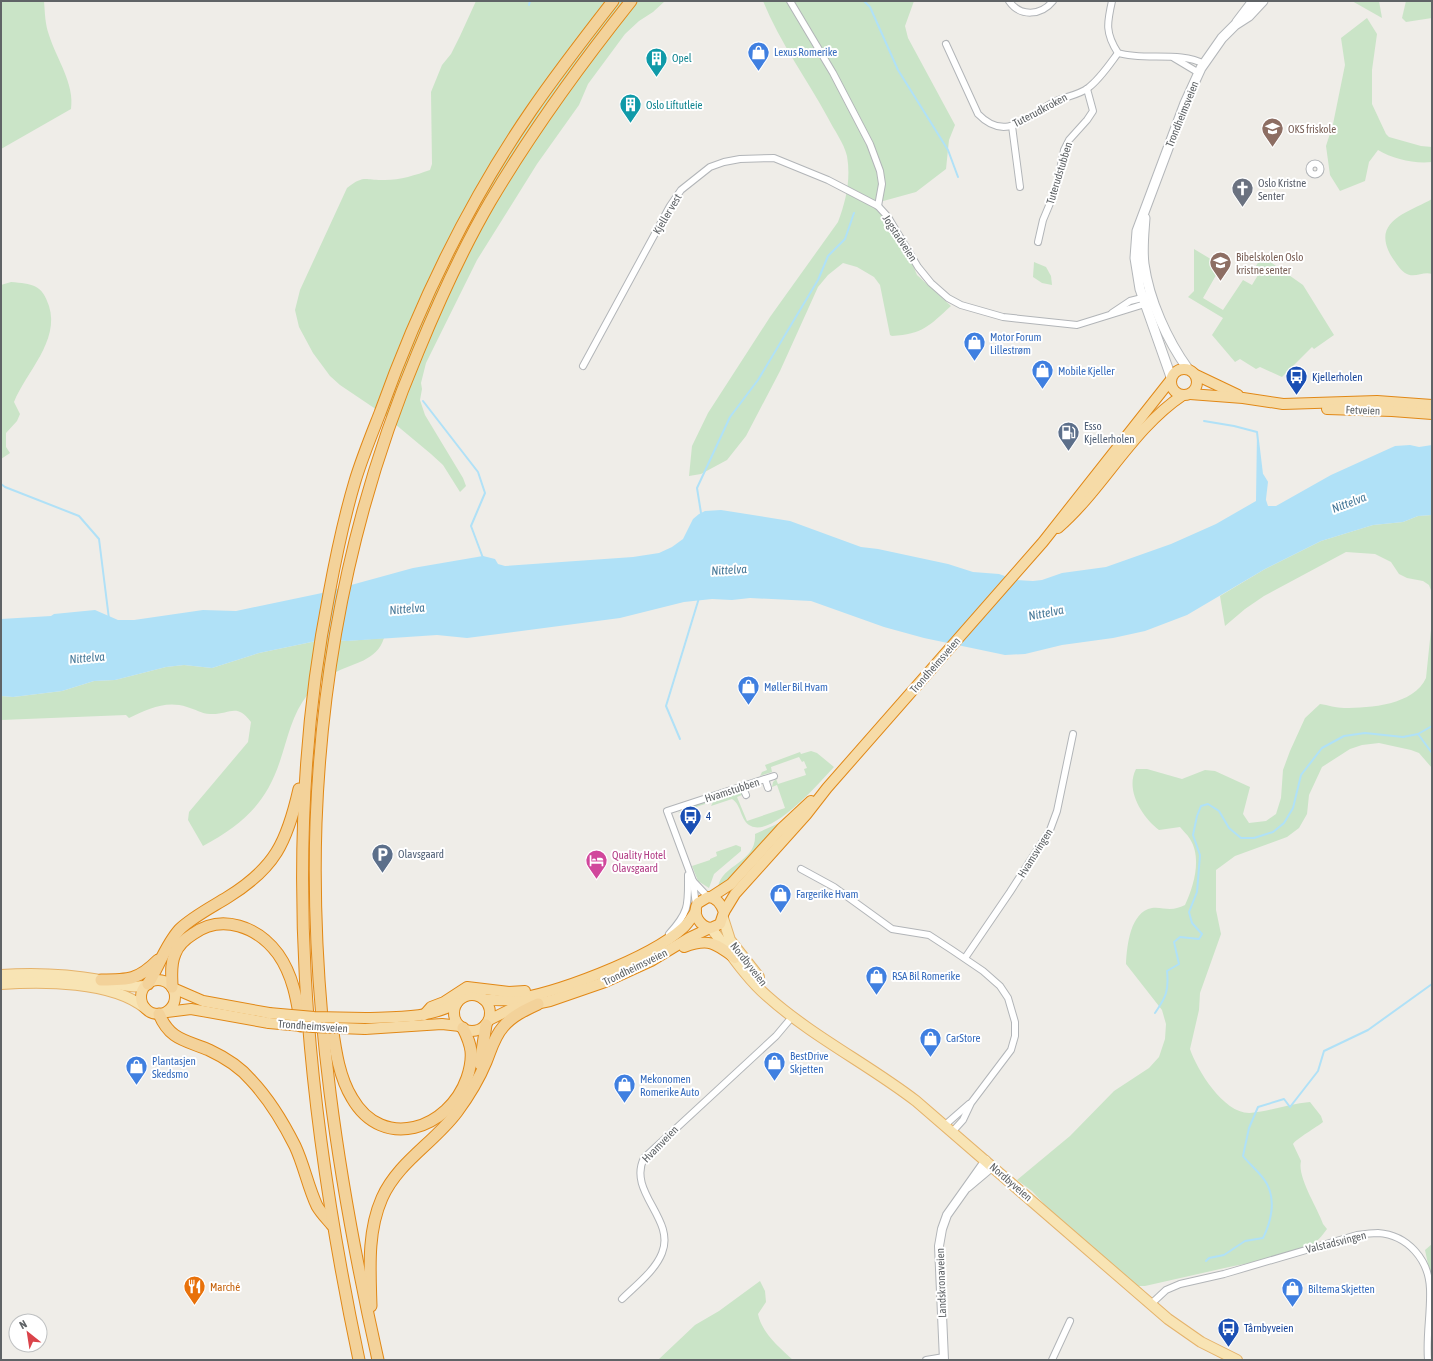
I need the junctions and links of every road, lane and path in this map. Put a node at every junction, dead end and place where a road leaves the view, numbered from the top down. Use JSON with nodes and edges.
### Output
{"nodes":[{"id":1,"x":613,"y":1,"type":"edge"},
{"id":2,"x":631,"y":1,"type":"edge"},
{"id":3,"x":790,"y":1,"type":"edge"},
{"id":4,"x":1009,"y":1,"type":"edge"},
{"id":5,"x":1053,"y":1,"type":"edge"},
{"id":6,"x":1112,"y":1,"type":"edge"},
{"id":7,"x":1253,"y":1,"type":"edge"},
{"id":8,"x":1263,"y":1,"type":"edge"},
{"id":9,"x":1235,"y":25,"type":"junction"},
{"id":10,"x":946,"y":44,"type":"dead end"},
{"id":11,"x":1118,"y":53,"type":"junction"},
{"id":12,"x":1174,"y":58,"type":"junction"},
{"id":13,"x":1204,"y":64,"type":"junction"},
{"id":14,"x":1199,"y":73,"type":"junction"},
{"id":15,"x":1087,"y":89,"type":"junction"},
{"id":16,"x":1012,"y":126,"type":"junction"},
{"id":17,"x":1020,"y":187,"type":"dead end"},
{"id":18,"x":878,"y":206,"type":"junction"},
{"id":19,"x":1145,"y":211,"type":"junction"},
{"id":20,"x":1038,"y":242,"type":"dead end"},
{"id":21,"x":1153,"y":298,"type":"junction"},
{"id":22,"x":1143,"y":301,"type":"junction"},
{"id":23,"x":583,"y":366,"type":"dead end"},
{"id":24,"x":1192,"y":372,"type":"junction"},
{"id":25,"x":1170,"y":379,"type":"junction"},
{"id":26,"x":1187,"y":394,"type":"junction"},
{"id":27,"x":1244,"y":398,"type":"junction"},
{"id":28,"x":1295,"y":404,"type":"junction"},
{"id":29,"x":1432,"y":405,"type":"edge"},
{"id":30,"x":1432,"y":414,"type":"edge"},
{"id":31,"x":1043,"y":542,"type":"junction"},
{"id":32,"x":1074,"y":734,"type":"dead end"},
{"id":33,"x":306,"y":754,"type":"junction"},
{"id":34,"x":774,"y":776,"type":"dead end"},
{"id":35,"x":765,"y":779,"type":"junction"},
{"id":36,"x":742,"y":786,"type":"junction"},
{"id":37,"x":768,"y":788,"type":"dead end"},
{"id":38,"x":827,"y":788,"type":"junction"},
{"id":39,"x":746,"y":795,"type":"dead end"},
{"id":40,"x":801,"y":869,"type":"dead end"},
{"id":41,"x":688,"y":871,"type":"junction"},
{"id":42,"x":693,"y":881,"type":"junction"},
{"id":43,"x":709,"y":897,"type":"junction"},
{"id":44,"x":696,"y":908,"type":"junction"},
{"id":45,"x":724,"y":915,"type":"junction"},
{"id":46,"x":711,"y":928,"type":"junction"},
{"id":47,"x":318,"y":943,"type":"junction"},
{"id":48,"x":660,"y":944,"type":"junction"},
{"id":49,"x":667,"y":953,"type":"junction"},
{"id":50,"x":164,"y":954,"type":"junction"},
{"id":51,"x":735,"y":958,"type":"junction"},
{"id":52,"x":965,"y":958,"type":"junction"},
{"id":53,"x":1,"y":975,"type":"edge"},
{"id":54,"x":101,"y":980,"type":"junction"},
{"id":55,"x":1,"y":984,"type":"edge"},
{"id":56,"x":147,"y":985,"type":"junction"},
{"id":57,"x":172,"y":988,"type":"junction"},
{"id":58,"x":547,"y":991,"type":"junction"},
{"id":59,"x":483,"y":999,"type":"junction"},
{"id":60,"x":458,"y":1003,"type":"junction"},
{"id":61,"x":538,"y":1004,"type":"junction"},
{"id":62,"x":145,"y":1008,"type":"junction"},
{"id":63,"x":781,"y":1008,"type":"junction"},
{"id":64,"x":163,"y":1013,"type":"junction"},
{"id":65,"x":424,"y":1015,"type":"junction"},
{"id":66,"x":792,"y":1017,"type":"junction"},
{"id":67,"x":487,"y":1023,"type":"junction"},
{"id":68,"x":462,"y":1027,"type":"junction"},
{"id":69,"x":311,"y":1062,"type":"junction"},
{"id":70,"x":474,"y":1084,"type":"junction"},
{"id":71,"x":971,"y":1103,"type":"junction"},
{"id":72,"x":949,"y":1128,"type":"junction"},
{"id":73,"x":990,"y":1163,"type":"junction"},
{"id":74,"x":334,"y":1227,"type":"junction"},
{"id":75,"x":622,"y":1299,"type":"dead end"},
{"id":76,"x":1151,"y":1304,"type":"junction"},
{"id":77,"x":1070,"y":1321,"type":"dead end"},
{"id":78,"x":372,"y":1333,"type":"junction"},
{"id":79,"x":944,"y":1358,"type":"edge"},
{"id":80,"x":359,"y":1360,"type":"edge"},
{"id":81,"x":378,"y":1360,"type":"edge"},
{"id":82,"x":926,"y":1360,"type":"edge"},
{"id":83,"x":1052,"y":1360,"type":"edge"},
{"id":84,"x":1237,"y":1360,"type":"edge"},
{"id":85,"x":1428,"y":1360,"type":"edge"}],
"edges":[{"from":1,"to":33,"type":"highway"},
{"from":2,"to":47,"type":"highway"},
{"from":3,"to":18,"type":"street","name":"Jogstadveien"},
{"from":4,"to":5,"type":"street"},
{"from":6,"to":11,"type":"street"},
{"from":7,"to":9,"type":"main road","name":"Trondheimsveien"},
{"from":8,"to":9,"type":"main road","name":"Trondheimsveien"},
{"from":9,"to":13,"type":"main road","name":"Trondheimsveien"},
{"from":10,"to":16,"type":"street","name":"Tuterudkroken"},
{"from":11,"to":12,"type":"street"},
{"from":11,"to":15,"type":"street","name":"Tuterudkroken"},
{"from":12,"to":13,"type":"street"},
{"from":12,"to":14,"type":"street"},
{"from":13,"to":14,"type":"main road","name":"Trondheimsveien"},
{"from":14,"to":19,"type":"main road","name":"Trondheimsveien"},
{"from":15,"to":16,"type":"street","name":"Tuterudkroken"},
{"from":15,"to":20,"type":"street","name":"Tuterudstubben"},
{"from":16,"to":17,"type":"street"},
{"from":18,"to":22,"type":"street","name":"Jogstadveien"},
{"from":18,"to":23,"type":"street","name":"Kjeller vest"},
{"from":19,"to":21,"type":"main road","name":"Trondheimsveien"},
{"from":19,"to":22,"type":"main road","name":"Trondheimsveien"},
{"from":21,"to":22,"type":"street","name":"Jogstadveien"},
{"from":21,"to":24,"type":"main road","name":"Trondheimsveien"},
{"from":22,"to":25,"type":"main road","name":"Trondheimsveien"},
{"from":24,"to":25,"type":"highway"},
{"from":24,"to":26,"type":"highway"},
{"from":24,"to":27,"type":"highway","name":"Fetveien"},
{"from":25,"to":26,"type":"highway"},
{"from":25,"to":31,"type":"highway","name":"Trondheimsveien"},
{"from":26,"to":27,"type":"highway","name":"Fetveien"},
{"from":26,"to":31,"type":"highway","name":"Trondheimsveien"},
{"from":27,"to":28,"type":"highway","name":"Fetveien"},
{"from":28,"to":29,"type":"highway","name":"Fetveien"},
{"from":28,"to":30,"type":"highway","name":"Fetveien"},
{"from":31,"to":38,"type":"highway","name":"Trondheimsveien"},
{"from":32,"to":52,"type":"street","name":"Hvamsvingen"},
{"from":33,"to":50,"type":"highway"},
{"from":33,"to":69,"type":"highway"},
{"from":34,"to":35,"type":"street","name":"Hvamstubben"},
{"from":35,"to":36,"type":"street","name":"Hvamstubben"},
{"from":35,"to":37,"type":"street"},
{"from":36,"to":39,"type":"street"},
{"from":36,"to":41,"type":"street","name":"Hvamstubben"},
{"from":38,"to":43,"type":"highway","name":"Trondheimsveien"},
{"from":38,"to":45,"type":"highway","name":"Trondheimsveien"},
{"from":40,"to":52,"type":"street"},
{"from":41,"to":42,"type":"street"},
{"from":41,"to":48,"type":"street"},
{"from":42,"to":43,"type":"street"},
{"from":42,"to":44,"type":"street"},
{"from":43,"to":44,"type":"highway"},
{"from":43,"to":45,"type":"highway"},
{"from":44,"to":46,"type":"highway"},
{"from":44,"to":48,"type":"highway","name":"Trondheimsveien"},
{"from":45,"to":46,"type":"highway"},
{"from":45,"to":63,"type":"main road","name":"Nordbyveien"},
{"from":46,"to":49,"type":"highway","name":"Trondheimsveien"},
{"from":46,"to":51,"type":"main road","name":"Nordbyveien"},
{"from":47,"to":68,"type":"highway"},
{"from":47,"to":78,"type":"highway"},
{"from":48,"to":58,"type":"highway","name":"Trondheimsveien"},
{"from":49,"to":51,"type":"highway"},
{"from":49,"to":61,"type":"highway","name":"Trondheimsveien"},
{"from":50,"to":54,"type":"highway"},
{"from":50,"to":56,"type":"highway"},
{"from":51,"to":63,"type":"main road","name":"Nordbyveien"},
{"from":52,"to":71,"type":"street"},
{"from":53,"to":54,"type":"main road"},
{"from":54,"to":56,"type":"main road"},
{"from":55,"to":62,"type":"main road"},
{"from":56,"to":57,"type":"highway"},
{"from":56,"to":62,"type":"highway"},
{"from":57,"to":64,"type":"highway"},
{"from":57,"to":65,"type":"highway","name":"Trondheimsveien","bridge":true},
{"from":57,"to":69,"type":"highway"},
{"from":58,"to":59,"type":"highway","name":"Trondheimsveien"},
{"from":58,"to":65,"type":"highway"},
{"from":59,"to":60,"type":"highway"},
{"from":59,"to":67,"type":"highway"},
{"from":60,"to":65,"type":"highway","name":"Trondheimsveien"},
{"from":60,"to":68,"type":"highway"},
{"from":61,"to":67,"type":"highway","name":"Trondheimsveien"},
{"from":61,"to":70,"type":"highway"},
{"from":62,"to":64,"type":"highway"},
{"from":63,"to":66,"type":"main road","name":"Nordbyveien"},
{"from":64,"to":68,"type":"highway","name":"Trondheimsveien","bridge":true},
{"from":64,"to":74,"type":"highway"},
{"from":66,"to":72,"type":"main road","name":"Nordbyveien"},
{"from":66,"to":75,"type":"street","name":"Hvamveien"},
{"from":67,"to":68,"type":"highway"},
{"from":67,"to":70,"type":"highway"},
{"from":69,"to":74,"type":"highway"},
{"from":70,"to":78,"type":"highway"},
{"from":71,"to":72,"type":"street"},
{"from":71,"to":72,"type":"street"},
{"from":72,"to":73,"type":"main road","name":"Nordbyveien"},
{"from":73,"to":76,"type":"main road","name":"Nordbyveien"},
{"from":73,"to":79,"type":"street","name":"Landskronaveien"},
{"from":74,"to":80,"type":"highway"},
{"from":76,"to":84,"type":"main road","name":"Nordbyveien"},
{"from":76,"to":85,"type":"street","name":"Valstadsvingen"},
{"from":77,"to":83,"type":"street"},
{"from":78,"to":81,"type":"highway"},
{"from":79,"to":82,"type":"street"}]}
